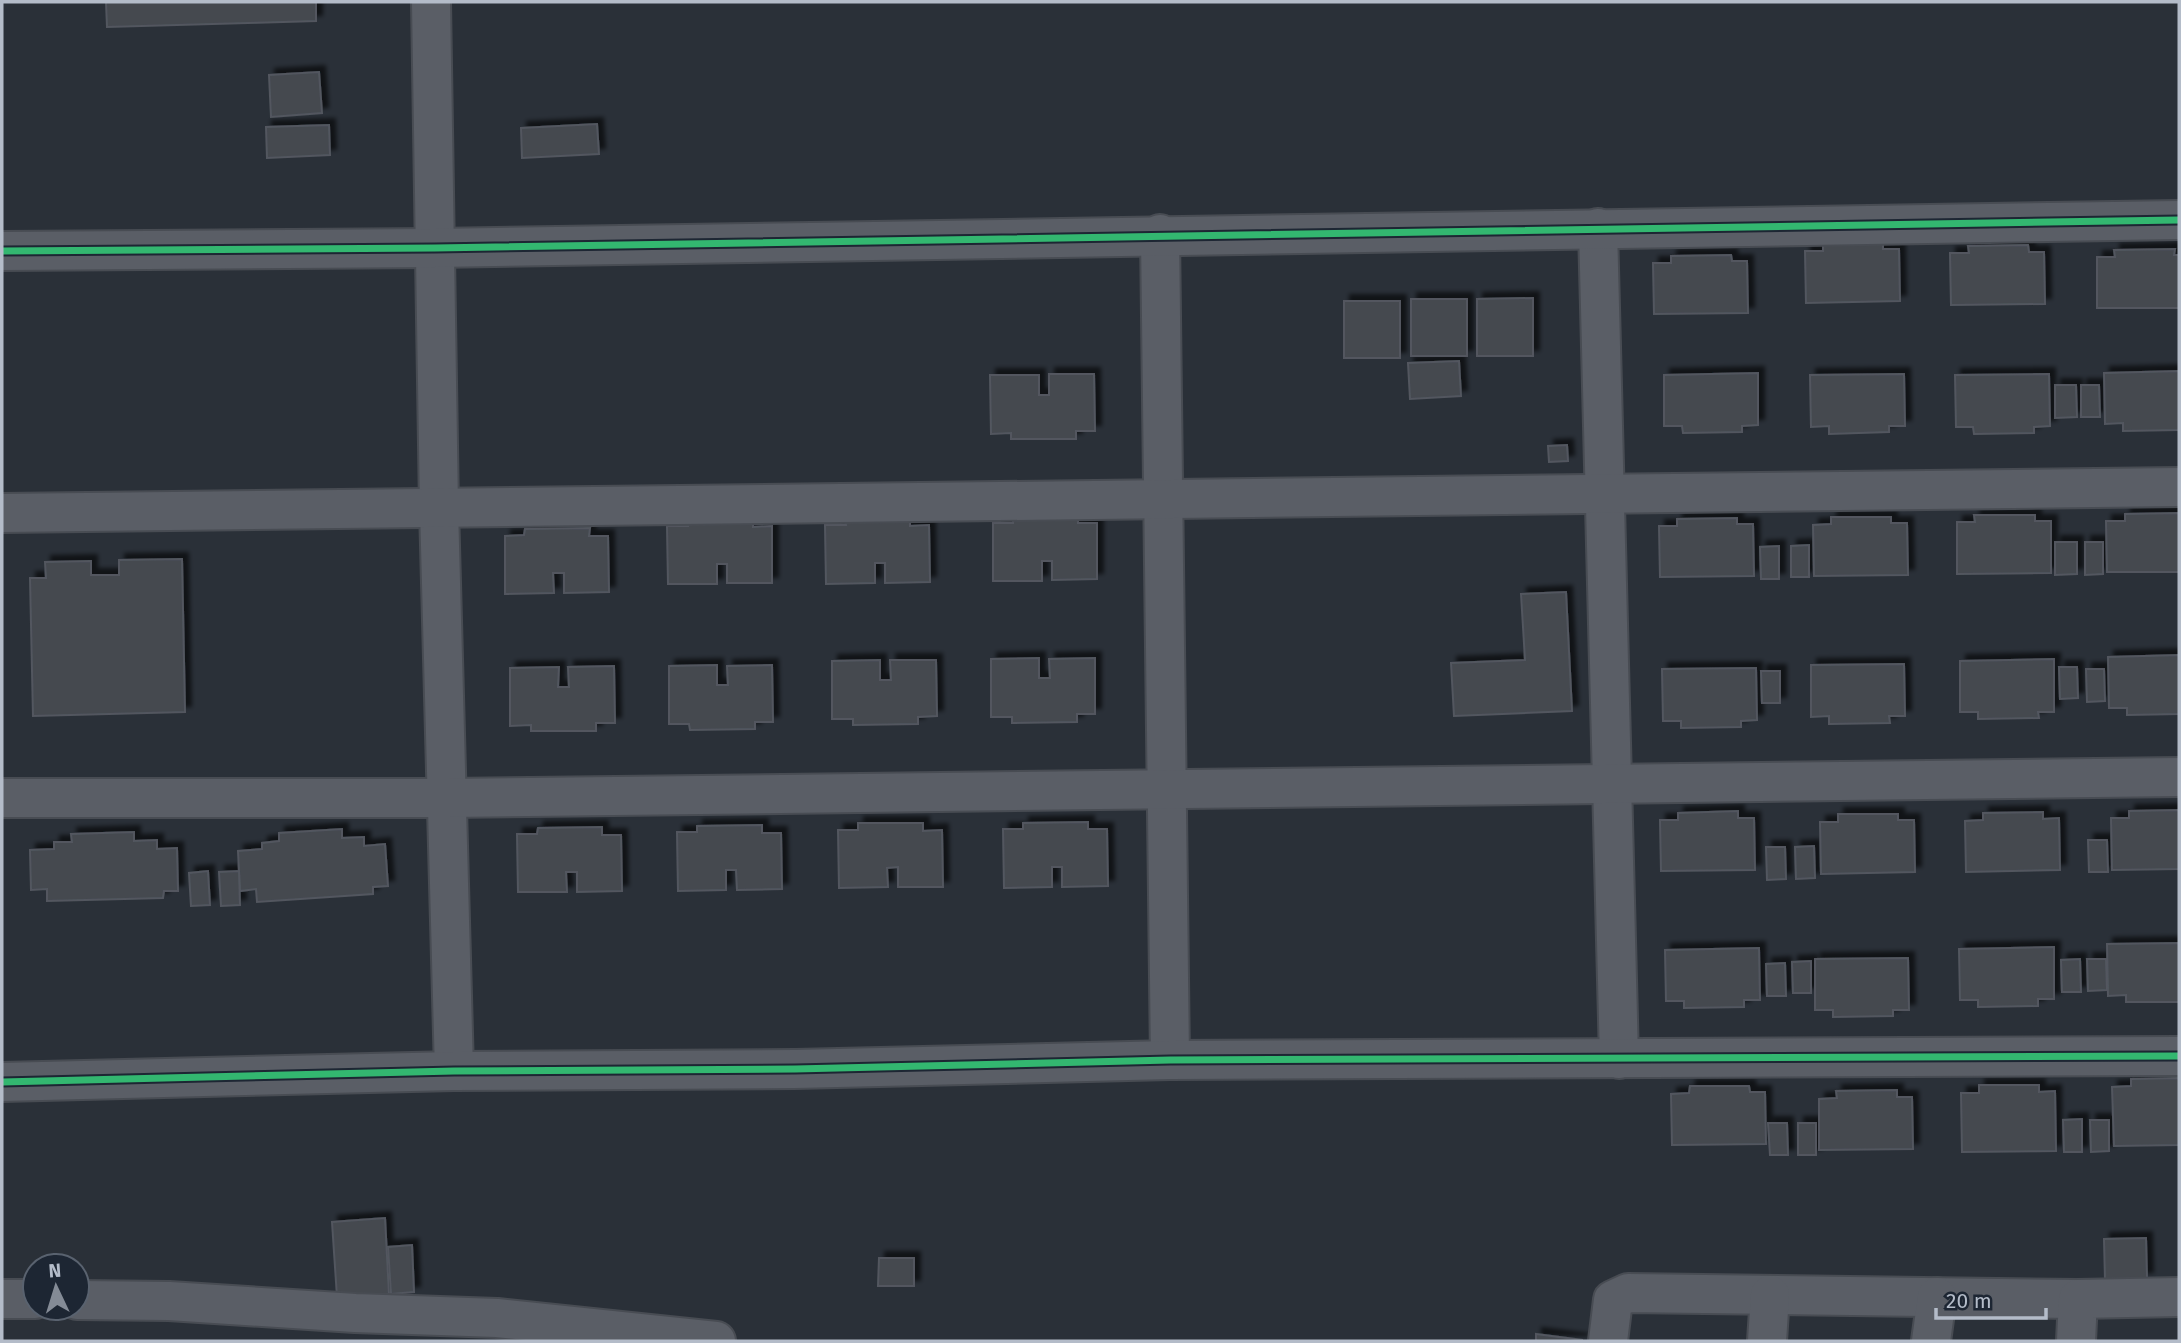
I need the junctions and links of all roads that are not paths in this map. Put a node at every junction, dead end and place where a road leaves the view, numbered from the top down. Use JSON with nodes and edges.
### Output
{"nodes":[{"id":1,"x":431,"y":2,"type":"edge"},
{"id":2,"x":2179,"y":219,"type":"edge"},
{"id":3,"x":1598,"y":228,"type":"junction"},
{"id":4,"x":1160,"y":234,"type":"junction"},
{"id":5,"x":435,"y":248,"type":"junction"},
{"id":6,"x":2,"y":251,"type":"edge"},
{"id":7,"x":2179,"y":487,"type":"edge"},
{"id":8,"x":1605,"y":494,"type":"junction"},
{"id":9,"x":1163,"y":500,"type":"junction"},
{"id":10,"x":439,"y":508,"type":"junction"},
{"id":11,"x":2,"y":513,"type":"edge"},
{"id":12,"x":2179,"y":777,"type":"edge"},
{"id":13,"x":1612,"y":785,"type":"junction"},
{"id":14,"x":1168,"y":791,"type":"junction"},
{"id":15,"x":2,"y":798,"type":"edge"},
{"id":16,"x":447,"y":799,"type":"junction"},
{"id":17,"x":2179,"y":1056,"type":"edge"},
{"id":18,"x":1619,"y":1059,"type":"junction"},
{"id":19,"x":1170,"y":1060,"type":"junction"},
{"id":20,"x":454,"y":1071,"type":"junction"},
{"id":21,"x":2,"y":1082,"type":"edge"},
{"id":22,"x":1770,"y":1295,"type":"junction"},
{"id":23,"x":1937,"y":1297,"type":"junction"},
{"id":24,"x":2179,"y":1297,"type":"edge"},
{"id":25,"x":2,"y":1298,"type":"edge"},
{"id":26,"x":2078,"y":1298,"type":"junction"},
{"id":27,"x":21,"y":1299,"type":"edge"},
{"id":28,"x":91,"y":1300,"type":"edge"},
{"id":29,"x":716,"y":1341,"type":"edge"},
{"id":30,"x":1608,"y":1341,"type":"edge"},
{"id":31,"x":1767,"y":1341,"type":"edge"},
{"id":32,"x":1931,"y":1341,"type":"edge"},
{"id":33,"x":2076,"y":1341,"type":"edge"}],
"edges":[{"from":1,"to":5,"type":"street"},
{"from":2,"to":3,"type":"street"},
{"from":3,"to":4,"type":"street"},
{"from":3,"to":8,"type":"street"},
{"from":4,"to":5,"type":"street"},
{"from":4,"to":9,"type":"street"},
{"from":5,"to":6,"type":"street"},
{"from":5,"to":10,"type":"street"},
{"from":7,"to":8,"type":"street"},
{"from":8,"to":9,"type":"street"},
{"from":8,"to":13,"type":"street"},
{"from":9,"to":10,"type":"street"},
{"from":9,"to":14,"type":"street"},
{"from":10,"to":11,"type":"street"},
{"from":10,"to":16,"type":"street"},
{"from":12,"to":13,"type":"street"},
{"from":13,"to":14,"type":"street"},
{"from":13,"to":18,"type":"street"},
{"from":14,"to":16,"type":"street"},
{"from":14,"to":19,"type":"street"},
{"from":15,"to":16,"type":"street"},
{"from":16,"to":20,"type":"street"},
{"from":17,"to":18,"type":"street"},
{"from":18,"to":19,"type":"street"},
{"from":19,"to":20,"type":"street"},
{"from":20,"to":21,"type":"street"},
{"from":22,"to":23,"type":"street"},
{"from":22,"to":30,"type":"street"},
{"from":22,"to":31,"type":"street"},
{"from":23,"to":26,"type":"street"},
{"from":23,"to":32,"type":"street"},
{"from":24,"to":26,"type":"street"},
{"from":25,"to":27,"type":"street"},
{"from":26,"to":33,"type":"street"},
{"from":28,"to":29,"type":"street"}]}
